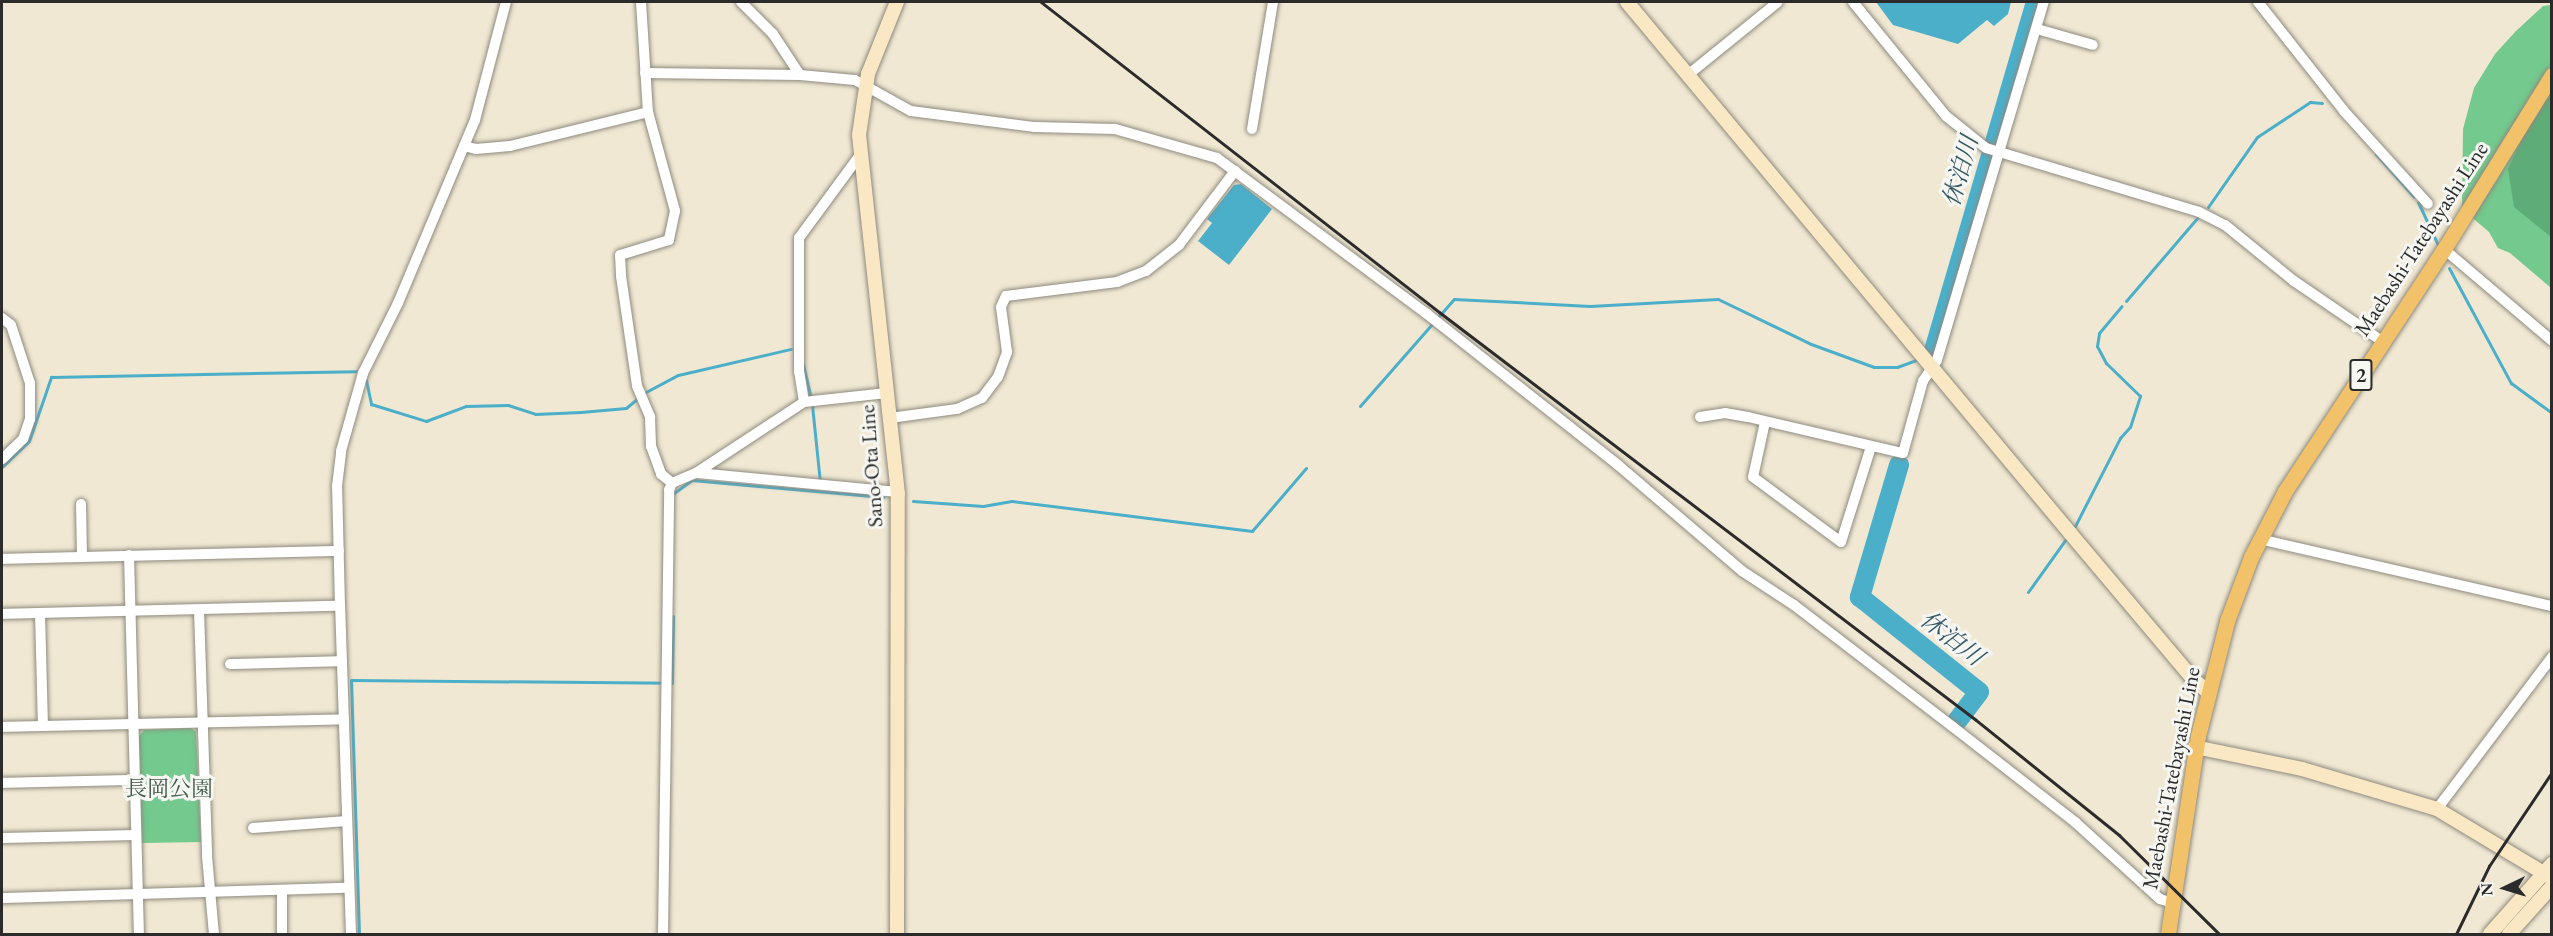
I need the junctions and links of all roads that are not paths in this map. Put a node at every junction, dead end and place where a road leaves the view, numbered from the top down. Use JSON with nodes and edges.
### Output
{"nodes":[{"id":1,"x":506,"y":2,"type":"edge"},
{"id":2,"x":641,"y":2,"type":"edge"},
{"id":3,"x":741,"y":2,"type":"edge"},
{"id":4,"x":897,"y":2,"type":"edge"},
{"id":5,"x":1273,"y":2,"type":"edge"},
{"id":6,"x":1627,"y":2,"type":"edge"},
{"id":7,"x":1778,"y":2,"type":"edge"},
{"id":8,"x":1853,"y":2,"type":"edge"},
{"id":9,"x":2044,"y":2,"type":"edge"},
{"id":10,"x":2258,"y":2,"type":"edge"},
{"id":11,"x":2037,"y":29,"type":"junction"},
{"id":12,"x":2093,"y":45,"type":"dead end"},
{"id":13,"x":645,"y":73,"type":"junction"},
{"id":14,"x":1689,"y":74,"type":"junction"},
{"id":15,"x":800,"y":75,"type":"junction"},
{"id":16,"x":2552,"y":75,"type":"edge"},
{"id":17,"x":866,"y":84,"type":"junction"},
{"id":18,"x":648,"y":112,"type":"junction"},
{"id":19,"x":1252,"y":129,"type":"dead end"},
{"id":20,"x":464,"y":146,"type":"junction"},
{"id":21,"x":1994,"y":151,"type":"junction"},
{"id":22,"x":860,"y":155,"type":"junction"},
{"id":23,"x":1235,"y":171,"type":"junction"},
{"id":24,"x":2428,"y":204,"type":"dead end"},
{"id":25,"x":2444,"y":249,"type":"junction"},
{"id":26,"x":2,"y":318,"type":"edge"},
{"id":27,"x":2382,"y":341,"type":"junction"},
{"id":28,"x":2552,"y":341,"type":"edge"},
{"id":29,"x":1932,"y":367,"type":"junction"},
{"id":30,"x":887,"y":393,"type":"junction"},
{"id":31,"x":809,"y":402,"type":"junction"},
{"id":32,"x":1700,"y":417,"type":"dead end"},
{"id":33,"x":890,"y":418,"type":"junction"},
{"id":34,"x":1765,"y":422,"type":"junction"},
{"id":35,"x":1871,"y":447,"type":"junction"},
{"id":36,"x":2,"y":459,"type":"edge"},
{"id":37,"x":696,"y":473,"type":"junction"},
{"id":38,"x":672,"y":483,"type":"junction"},
{"id":39,"x":898,"y":492,"type":"junction"},
{"id":40,"x":81,"y":504,"type":"dead end"},
{"id":41,"x":2259,"y":538,"type":"junction"},
{"id":42,"x":339,"y":551,"type":"junction"},
{"id":43,"x":129,"y":555,"type":"junction"},
{"id":44,"x":82,"y":557,"type":"junction"},
{"id":45,"x":2,"y":559,"type":"edge"},
{"id":46,"x":340,"y":606,"type":"junction"},
{"id":47,"x":2552,"y":606,"type":"edge"},
{"id":48,"x":198,"y":610,"type":"junction"},
{"id":49,"x":131,"y":611,"type":"junction"},
{"id":50,"x":40,"y":613,"type":"junction"},
{"id":51,"x":2,"y":614,"type":"edge"},
{"id":52,"x":2552,"y":657,"type":"edge"},
{"id":53,"x":342,"y":661,"type":"junction"},
{"id":54,"x":230,"y":664,"type":"dead end"},
{"id":55,"x":2208,"y":692,"type":"junction"},
{"id":56,"x":344,"y":719,"type":"junction"},
{"id":57,"x":201,"y":722,"type":"junction"},
{"id":58,"x":134,"y":724,"type":"junction"},
{"id":59,"x":43,"y":726,"type":"junction"},
{"id":60,"x":2,"y":727,"type":"edge"},
{"id":61,"x":2195,"y":747,"type":"junction"},
{"id":62,"x":135,"y":780,"type":"junction"},
{"id":63,"x":2,"y":783,"type":"edge"},
{"id":64,"x":2437,"y":809,"type":"junction"},
{"id":65,"x":347,"y":821,"type":"junction"},
{"id":66,"x":253,"y":828,"type":"dead end"},
{"id":67,"x":136,"y":835,"type":"junction"},
{"id":68,"x":2,"y":838,"type":"edge"},
{"id":69,"x":2549,"y":872,"type":"edge"},
{"id":70,"x":2552,"y":886,"type":"edge"},
{"id":71,"x":349,"y":888,"type":"junction"},
{"id":72,"x":282,"y":890,"type":"junction"},
{"id":73,"x":213,"y":892,"type":"junction"},
{"id":74,"x":138,"y":894,"type":"junction"},
{"id":75,"x":2,"y":898,"type":"edge"},
{"id":76,"x":2170,"y":902,"type":"junction"},
{"id":77,"x":2502,"y":932,"type":"edge"},
{"id":78,"x":139,"y":934,"type":"edge"},
{"id":79,"x":214,"y":934,"type":"edge"},
{"id":80,"x":282,"y":934,"type":"edge"},
{"id":81,"x":351,"y":934,"type":"edge"},
{"id":82,"x":663,"y":934,"type":"edge"},
{"id":83,"x":897,"y":934,"type":"edge"},
{"id":84,"x":2168,"y":934,"type":"edge"}],
"edges":[{"from":1,"to":20,"type":"street"},
{"from":2,"to":13,"type":"street"},
{"from":3,"to":15,"type":"street"},
{"from":4,"to":17,"type":"street","name":"Sano-Ota Line"},
{"from":5,"to":19,"type":"street"},
{"from":6,"to":14,"type":"street"},
{"from":7,"to":14,"type":"street"},
{"from":8,"to":21,"type":"street"},
{"from":9,"to":11,"type":"street"},
{"from":10,"to":24,"type":"street"},
{"from":11,"to":12,"type":"street"},
{"from":11,"to":21,"type":"street"},
{"from":13,"to":15,"type":"street"},
{"from":13,"to":18,"type":"street"},
{"from":14,"to":29,"type":"street"},
{"from":15,"to":17,"type":"street"},
{"from":16,"to":25,"type":"main road","name":"Maebashi-Tatebayashi Line","number":"2"},
{"from":17,"to":22,"type":"street","name":"Sano-Ota Line"},
{"from":17,"to":23,"type":"street"},
{"from":18,"to":20,"type":"street"},
{"from":18,"to":38,"type":"street"},
{"from":20,"to":42,"type":"street"},
{"from":21,"to":27,"type":"street"},
{"from":21,"to":29,"type":"street"},
{"from":22,"to":30,"type":"street","name":"Sano-Ota Line"},
{"from":22,"to":31,"type":"street"},
{"from":23,"to":33,"type":"street"},
{"from":23,"to":76,"type":"street"},
{"from":25,"to":27,"type":"main road","name":"Maebashi-Tatebayashi Line","number":"2"},
{"from":25,"to":28,"type":"street"},
{"from":26,"to":36,"type":"street"},
{"from":27,"to":41,"type":"main road","name":"Maebashi-Tatebayashi Line","number":"2"},
{"from":29,"to":35,"type":"street"},
{"from":29,"to":55,"type":"street"},
{"from":30,"to":31,"type":"street"},
{"from":30,"to":33,"type":"street","name":"Sano-Ota Line"},
{"from":31,"to":37,"type":"street"},
{"from":32,"to":34,"type":"street"},
{"from":33,"to":39,"type":"street","name":"Sano-Ota Line"},
{"from":34,"to":35,"type":"street"},
{"from":34,"to":35,"type":"street"},
{"from":37,"to":38,"type":"street"},
{"from":37,"to":39,"type":"street"},
{"from":38,"to":82,"type":"street"},
{"from":39,"to":83,"type":"street","name":"Sano-Ota Line"},
{"from":40,"to":44,"type":"street"},
{"from":41,"to":47,"type":"street"},
{"from":41,"to":55,"type":"main road","name":"Maebashi-Tatebayashi Line","number":"2"},
{"from":42,"to":43,"type":"street"},
{"from":42,"to":46,"type":"street"},
{"from":43,"to":44,"type":"street"},
{"from":43,"to":49,"type":"street"},
{"from":44,"to":45,"type":"street"},
{"from":46,"to":48,"type":"street"},
{"from":46,"to":53,"type":"street"},
{"from":48,"to":49,"type":"street"},
{"from":48,"to":57,"type":"street"},
{"from":49,"to":50,"type":"street"},
{"from":49,"to":58,"type":"street"},
{"from":50,"to":51,"type":"street"},
{"from":50,"to":59,"type":"street"},
{"from":52,"to":64,"type":"street"},
{"from":53,"to":54,"type":"street"},
{"from":53,"to":56,"type":"street"},
{"from":55,"to":61,"type":"main road","name":"Maebashi-Tatebayashi Line","number":"2"},
{"from":56,"to":57,"type":"street"},
{"from":56,"to":65,"type":"street"},
{"from":57,"to":58,"type":"street"},
{"from":57,"to":73,"type":"street"},
{"from":58,"to":59,"type":"street"},
{"from":58,"to":62,"type":"street"},
{"from":59,"to":60,"type":"street"},
{"from":61,"to":64,"type":"street"},
{"from":61,"to":76,"type":"main road","name":"Maebashi-Tatebayashi Line","number":"2"},
{"from":62,"to":63,"type":"street"},
{"from":62,"to":67,"type":"street"},
{"from":64,"to":69,"type":"street"},
{"from":65,"to":66,"type":"street"},
{"from":65,"to":71,"type":"street"},
{"from":67,"to":68,"type":"street"},
{"from":67,"to":74,"type":"street"},
{"from":69,"to":77,"type":"street"},
{"from":70,"to":77,"type":"street"},
{"from":71,"to":72,"type":"street"},
{"from":71,"to":81,"type":"street"},
{"from":72,"to":73,"type":"street"},
{"from":72,"to":80,"type":"street"},
{"from":73,"to":74,"type":"street"},
{"from":73,"to":79,"type":"street"},
{"from":74,"to":75,"type":"street"},
{"from":74,"to":78,"type":"street"},
{"from":76,"to":84,"type":"main road","name":"Maebashi-Tatebayashi Line","number":"2"}]}
